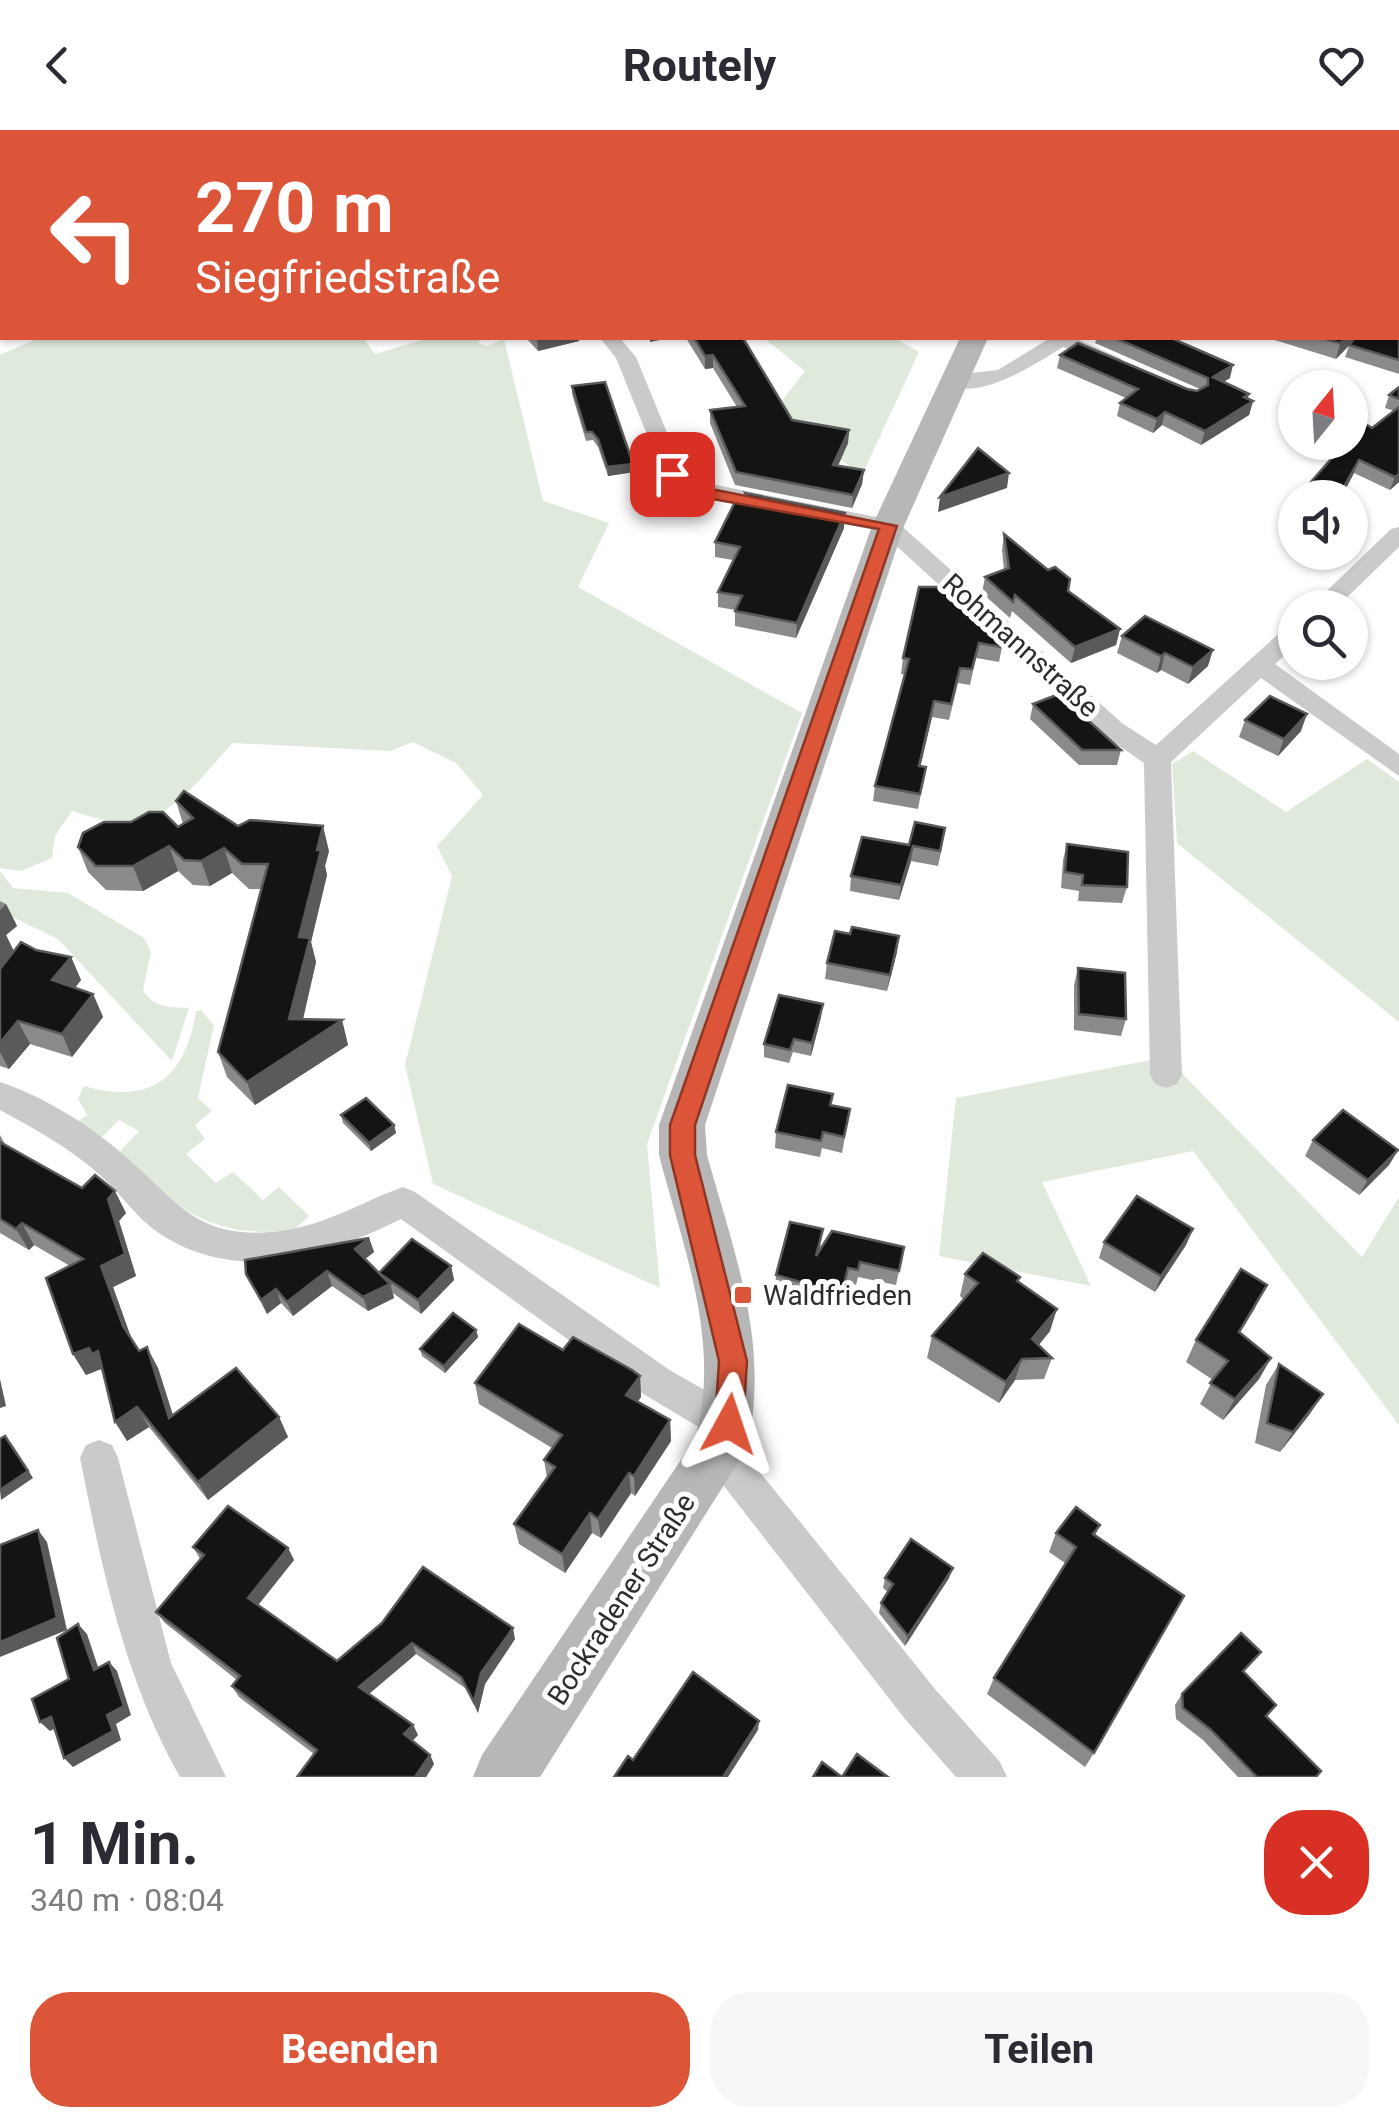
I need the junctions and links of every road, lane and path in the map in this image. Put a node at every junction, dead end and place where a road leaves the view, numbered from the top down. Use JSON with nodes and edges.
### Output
{"nodes":[{"id":1,"x":612,"y":340,"type":"edge"},
{"id":2,"x":973,"y":340,"type":"edge"},
{"id":3,"x":1059,"y":340,"type":"edge"},
{"id":4,"x":1067,"y":340,"type":"edge"},
{"id":5,"x":1128,"y":366,"type":"edge"},
{"id":6,"x":954,"y":381,"type":"junction"},
{"id":7,"x":888,"y":526,"type":"junction"},
{"id":8,"x":1399,"y":534,"type":"edge"},
{"id":9,"x":1340,"y":590,"type":"edge"},
{"id":10,"x":1278,"y":648,"type":"edge"},
{"id":11,"x":1260,"y":665,"type":"junction"},
{"id":12,"x":1157,"y":759,"type":"junction"},
{"id":13,"x":1399,"y":767,"type":"edge"},
{"id":14,"x":1166,"y":1074,"type":"dead end"},
{"id":15,"x":0,"y":1095,"type":"edge"},
{"id":16,"x":724,"y":1437,"type":"junction"},
{"id":17,"x":99,"y":1458,"type":"dead end"},
{"id":18,"x":204,"y":1777,"type":"edge"},
{"id":19,"x":504,"y":1777,"type":"edge"},
{"id":20,"x":985,"y":1777,"type":"edge"}],
"edges":[{"from":1,"to":7,"type":"street"},
{"from":2,"to":6,"type":"street","name":"Bockradener Straße"},
{"from":3,"to":6,"type":"street"},
{"from":4,"to":5,"type":"street"},
{"from":6,"to":7,"type":"street","name":"Bockradener Straße"},
{"from":7,"to":12,"type":"street","name":"Rohmannstraße"},
{"from":7,"to":16,"type":"street","name":"Bockradener Straße"},
{"from":8,"to":9,"type":"street"},
{"from":10,"to":11,"type":"street"},
{"from":11,"to":12,"type":"street"},
{"from":11,"to":13,"type":"street"},
{"from":12,"to":14,"type":"street"},
{"from":15,"to":16,"type":"street"},
{"from":16,"to":19,"type":"street","name":"Bockradener Straße"},
{"from":16,"to":20,"type":"street"},
{"from":17,"to":18,"type":"street"}]}
